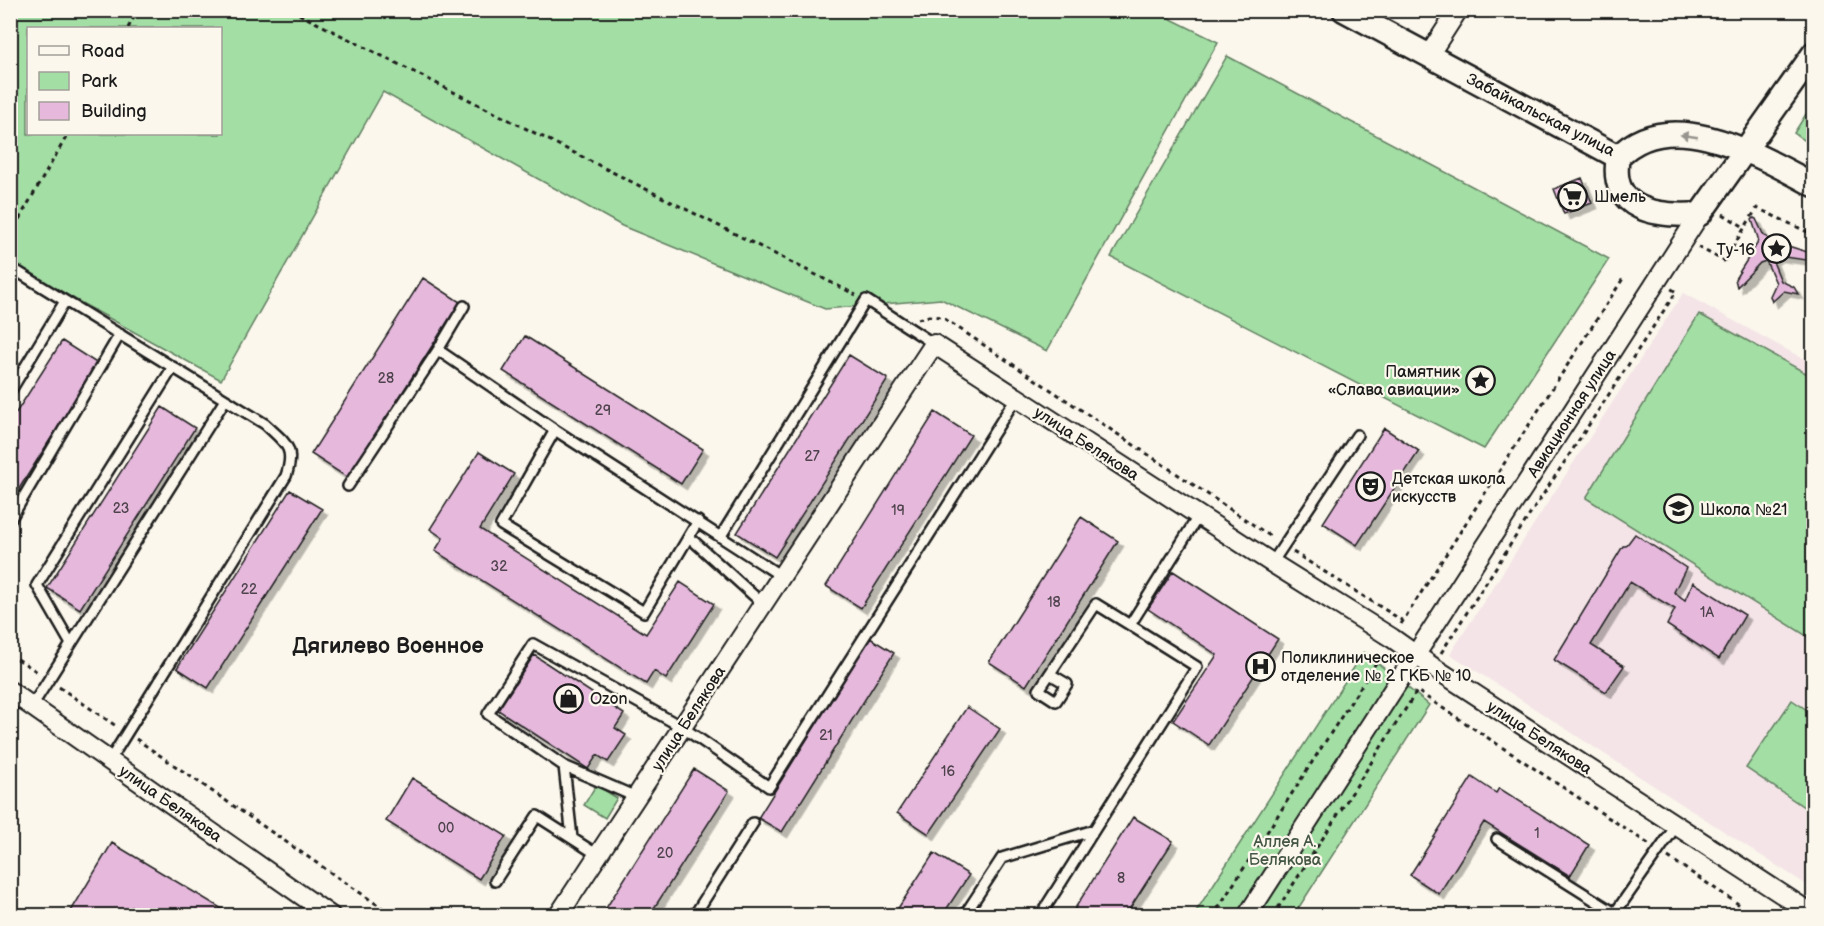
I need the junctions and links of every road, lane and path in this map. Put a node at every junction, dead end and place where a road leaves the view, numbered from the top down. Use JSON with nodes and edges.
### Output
{"nodes":[{"id":1,"x":138,"y":10,"type":"edge"},
{"id":2,"x":291,"y":10,"type":"edge"},
{"id":3,"x":1344,"y":10,"type":"edge"},
{"id":4,"x":1458,"y":10,"type":"edge"},
{"id":5,"x":129,"y":27,"type":"edge"},
{"id":6,"x":1814,"y":53,"type":"edge"},
{"id":7,"x":1429,"y":55,"type":"junction"},
{"id":8,"x":67,"y":135,"type":"edge"},
{"id":9,"x":1746,"y":149,"type":"junction"},
{"id":10,"x":1618,"y":157,"type":"junction"},
{"id":11,"x":1814,"y":185,"type":"edge"},
{"id":12,"x":1704,"y":209,"type":"junction"},
{"id":13,"x":1744,"y":227,"type":"junction"},
{"id":14,"x":10,"y":235,"type":"edge"},
{"id":15,"x":1814,"y":235,"type":"edge"},
{"id":16,"x":1683,"y":240,"type":"junction"},
{"id":17,"x":10,"y":267,"type":"edge"},
{"id":18,"x":1623,"y":277,"type":"dead end"},
{"id":19,"x":1656,"y":279,"type":"junction"},
{"id":20,"x":866,"y":300,"type":"junction"},
{"id":21,"x":65,"y":301,"type":"junction"},
{"id":22,"x":464,"y":306,"type":"dead end"},
{"id":23,"x":903,"y":324,"type":"junction"},
{"id":24,"x":120,"y":334,"type":"junction"},
{"id":25,"x":934,"y":344,"type":"junction"},
{"id":26,"x":438,"y":350,"type":"junction"},
{"id":27,"x":173,"y":367,"type":"junction"},
{"id":28,"x":10,"y":392,"type":"edge"},
{"id":29,"x":1016,"y":398,"type":"junction"},
{"id":30,"x":225,"y":400,"type":"junction"},
{"id":31,"x":555,"y":430,"type":"junction"},
{"id":32,"x":1357,"y":435,"type":"dead end"},
{"id":33,"x":348,"y":486,"type":"dead end"},
{"id":34,"x":1199,"y":515,"type":"junction"},
{"id":35,"x":10,"y":520,"type":"edge"},
{"id":36,"x":698,"y":521,"type":"junction"},
{"id":37,"x":721,"y":536,"type":"junction"},
{"id":38,"x":689,"y":537,"type":"junction"},
{"id":39,"x":1283,"y":545,"type":"junction"},
{"id":40,"x":1272,"y":563,"type":"junction"},
{"id":41,"x":781,"y":576,"type":"junction"},
{"id":42,"x":763,"y":604,"type":"junction"},
{"id":43,"x":1403,"y":621,"type":"junction"},
{"id":44,"x":1130,"y":625,"type":"junction"},
{"id":45,"x":1392,"y":638,"type":"junction"},
{"id":46,"x":71,"y":644,"type":"junction"},
{"id":47,"x":10,"y":654,"type":"edge"},
{"id":48,"x":1415,"y":655,"type":"junction"},
{"id":49,"x":1433,"y":667,"type":"junction"},
{"id":50,"x":1050,"y":674,"type":"dead end"},
{"id":51,"x":49,"y":680,"type":"junction"},
{"id":52,"x":10,"y":691,"type":"edge"},
{"id":53,"x":1417,"y":691,"type":"junction"},
{"id":54,"x":32,"y":706,"type":"junction"},
{"id":55,"x":682,"y":727,"type":"junction"},
{"id":56,"x":126,"y":733,"type":"junction"},
{"id":57,"x":110,"y":760,"type":"junction"},
{"id":58,"x":564,"y":766,"type":"junction"},
{"id":59,"x":636,"y":797,"type":"junction"},
{"id":60,"x":753,"y":823,"type":"dead end"},
{"id":61,"x":1676,"y":826,"type":"junction"},
{"id":62,"x":1094,"y":830,"type":"junction"},
{"id":63,"x":572,"y":838,"type":"junction"},
{"id":64,"x":1497,"y":839,"type":"dead end"},
{"id":65,"x":1659,"y":850,"type":"junction"},
{"id":66,"x":598,"y":855,"type":"junction"},
{"id":67,"x":495,"y":881,"type":"dead end"},
{"id":68,"x":1614,"y":914,"type":"edge"},
{"id":69,"x":331,"y":915,"type":"edge"},
{"id":70,"x":394,"y":915,"type":"edge"},
{"id":71,"x":558,"y":915,"type":"edge"},
{"id":72,"x":694,"y":915,"type":"edge"},
{"id":73,"x":964,"y":915,"type":"edge"},
{"id":74,"x":1040,"y":915,"type":"edge"},
{"id":75,"x":1213,"y":915,"type":"edge"},
{"id":76,"x":1247,"y":915,"type":"edge"},
{"id":77,"x":1273,"y":915,"type":"edge"},
{"id":78,"x":1756,"y":915,"type":"edge"},
{"id":79,"x":1814,"y":915,"type":"edge"}],
"edges":[{"from":1,"to":5,"type":"path"},
{"from":2,"to":20,"type":"path"},
{"from":3,"to":7,"type":"street","name":"Забайкальская улица"},
{"from":4,"to":7,"type":"street"},
{"from":6,"to":9,"type":"street","name":"Авиационная улица"},
{"from":7,"to":10,"type":"street","name":"Забайкальская улица"},
{"from":8,"to":14,"type":"path"},
{"from":9,"to":10,"type":"street","name":"Забайкальская улица","one_way":true},
{"from":9,"to":11,"type":"street","name":"Забайкальская улица"},
{"from":9,"to":12,"type":"street","name":"Авиационная улица"},
{"from":10,"to":12,"type":"street"},
{"from":12,"to":13,"type":"path"},
{"from":12,"to":16,"type":"street","name":"Авиационная улица"},
{"from":13,"to":15,"type":"path"},
{"from":13,"to":16,"type":"path"},
{"from":16,"to":19,"type":"street","name":"Авиационная улица"},
{"from":17,"to":21,"type":"lane"},
{"from":18,"to":43,"type":"path"},
{"from":19,"to":48,"type":"street","name":"Авиационная улица"},
{"from":19,"to":49,"type":"path"},
{"from":20,"to":23,"type":"lane"},
{"from":20,"to":37,"type":"lane"},
{"from":21,"to":24,"type":"lane"},
{"from":21,"to":28,"type":"lane"},
{"from":22,"to":26,"type":"lane"},
{"from":23,"to":25,"type":"lane"},
{"from":23,"to":39,"type":"path"},
{"from":24,"to":27,"type":"lane"},
{"from":24,"to":35,"type":"lane"},
{"from":25,"to":29,"type":"street","name":"улица Белякова"},
{"from":25,"to":41,"type":"street","name":"улица Белякова"},
{"from":26,"to":31,"type":"lane"},
{"from":26,"to":33,"type":"lane"},
{"from":27,"to":30,"type":"lane"},
{"from":27,"to":46,"type":"lane"},
{"from":29,"to":34,"type":"street","name":"улица Белякова"},
{"from":29,"to":55,"type":"lane"},
{"from":30,"to":46,"type":"lane"},
{"from":30,"to":56,"type":"lane"},
{"from":31,"to":36,"type":"lane"},
{"from":31,"to":38,"type":"lane"},
{"from":32,"to":39,"type":"lane"},
{"from":34,"to":40,"type":"street","name":"улица Белякова"},
{"from":34,"to":44,"type":"lane"},
{"from":36,"to":37,"type":"lane"},
{"from":36,"to":38,"type":"lane"},
{"from":37,"to":41,"type":"lane"},
{"from":38,"to":42,"type":"lane"},
{"from":39,"to":40,"type":"lane"},
{"from":39,"to":43,"type":"path"},
{"from":40,"to":45,"type":"street","name":"улица Белякова"},
{"from":41,"to":42,"type":"street","name":"улица Белякова"},
{"from":42,"to":55,"type":"street","name":"улица Белякова"},
{"from":43,"to":45,"type":"path"},
{"from":44,"to":50,"type":"lane"},
{"from":44,"to":62,"type":"lane"},
{"from":45,"to":48,"type":"street","name":"улица Белякова"},
{"from":45,"to":75,"type":"path"},
{"from":46,"to":51,"type":"lane"},
{"from":47,"to":51,"type":"path"},
{"from":48,"to":49,"type":"street","name":"улица Белякова"},
{"from":48,"to":76,"type":"street","name":"Авиационная улица"},
{"from":49,"to":53,"type":"path"},
{"from":49,"to":61,"type":"street","name":"улица Белякова"},
{"from":51,"to":54,"type":"lane"},
{"from":51,"to":56,"type":"path"},
{"from":52,"to":54,"type":"street","name":"улица Белякова"},
{"from":53,"to":65,"type":"path"},
{"from":53,"to":77,"type":"path"},
{"from":54,"to":57,"type":"street","name":"улица Белякова"},
{"from":55,"to":58,"type":"lane"},
{"from":55,"to":59,"type":"street","name":"улица Белякова"},
{"from":56,"to":57,"type":"lane"},
{"from":56,"to":70,"type":"path"},
{"from":57,"to":69,"type":"street","name":"улица Белякова"},
{"from":58,"to":59,"type":"lane"},
{"from":58,"to":63,"type":"lane"},
{"from":59,"to":66,"type":"street","name":"улица Белякова"},
{"from":60,"to":72,"type":"lane"},
{"from":61,"to":65,"type":"lane"},
{"from":61,"to":79,"type":"street","name":"улица Белякова"},
{"from":62,"to":73,"type":"lane"},
{"from":62,"to":74,"type":"lane"},
{"from":63,"to":66,"type":"lane"},
{"from":63,"to":67,"type":"lane"},
{"from":64,"to":68,"type":"lane"},
{"from":65,"to":68,"type":"lane"},
{"from":65,"to":78,"type":"path"},
{"from":66,"to":71,"type":"street","name":"улица Белякова"}]}
